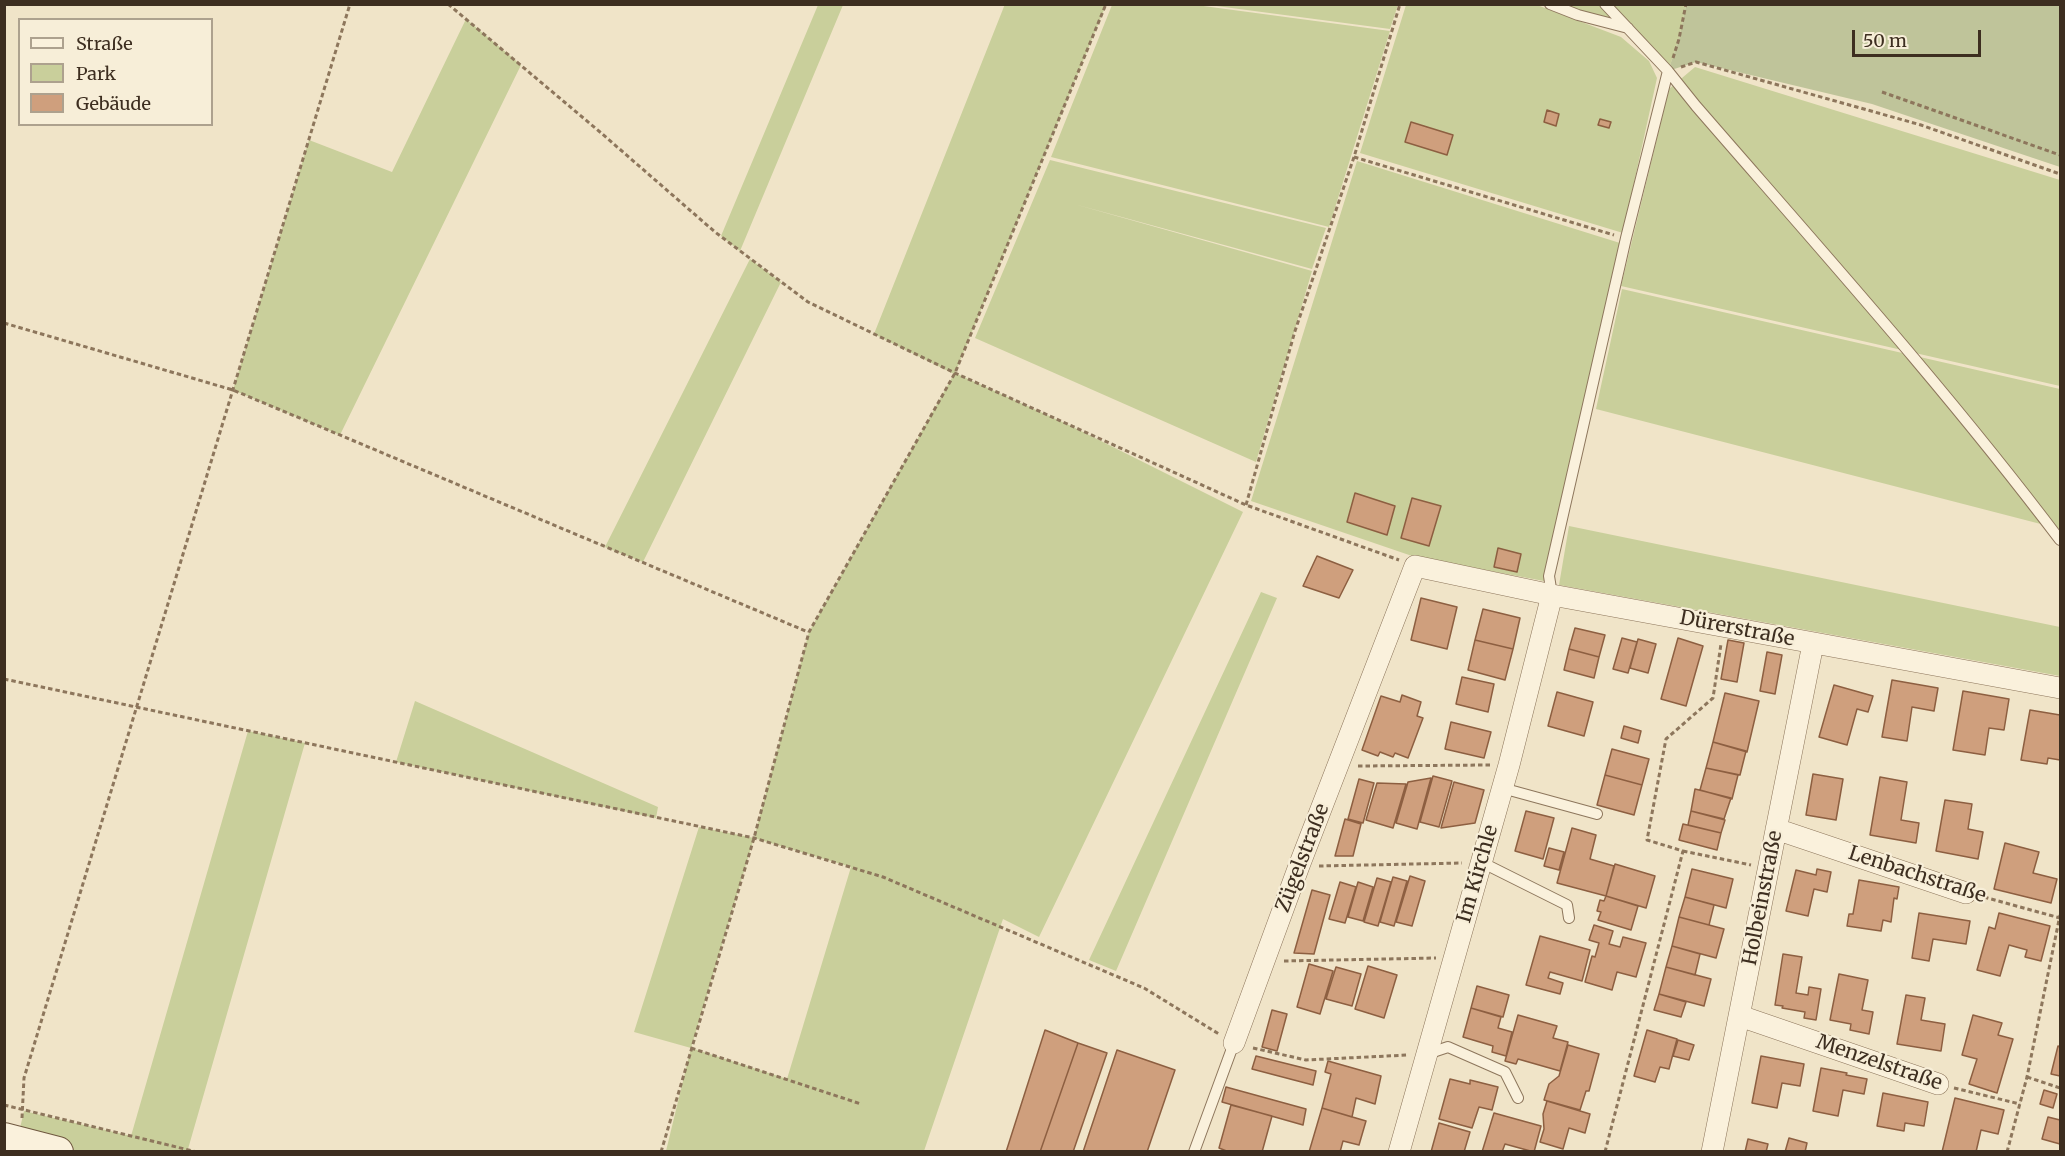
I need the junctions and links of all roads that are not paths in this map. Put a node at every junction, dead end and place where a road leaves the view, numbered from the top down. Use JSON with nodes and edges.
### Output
{"nodes":[{"id":1,"x":1550,"y":4,"type":"edge"},
{"id":2,"x":1605,"y":4,"type":"edge"},
{"id":3,"x":1628,"y":28,"type":"junction"},
{"id":4,"x":1668,"y":71,"type":"junction"},
{"id":5,"x":2061,"y":540,"type":"edge"},
{"id":6,"x":1415,"y":566,"type":"joint"},
{"id":7,"x":1552,"y":595,"type":"junction"},
{"id":8,"x":1813,"y":644,"type":"junction"},
{"id":9,"x":2061,"y":688,"type":"edge"},
{"id":10,"x":1502,"y":788,"type":"junction"},
{"id":11,"x":1597,"y":814,"type":"dead end"},
{"id":12,"x":1776,"y":829,"type":"junction"},
{"id":13,"x":1481,"y":862,"type":"junction"},
{"id":14,"x":1966,"y":893,"type":"road end"},
{"id":15,"x":1569,"y":918,"type":"dead end"},
{"id":16,"x":1740,"y":1016,"type":"junction"},
{"id":17,"x":1234,"y":1043,"type":"joint"},
{"id":18,"x":1426,"y":1054,"type":"junction"},
{"id":19,"x":1938,"y":1084,"type":"road end"},
{"id":20,"x":1518,"y":1098,"type":"dead end"},
{"id":21,"x":11,"y":1139,"type":"edge"},
{"id":22,"x":58,"y":1152,"type":"edge"},
{"id":23,"x":1194,"y":1152,"type":"edge"},
{"id":24,"x":1399,"y":1152,"type":"edge"},
{"id":25,"x":1712,"y":1152,"type":"edge"}],
"edges":[{"from":1,"to":3,"type":"lane"},
{"from":2,"to":3,"type":"lane"},
{"from":3,"to":4,"type":"lane"},
{"from":4,"to":5,"type":"lane"},
{"from":4,"to":7,"type":"lane"},
{"from":6,"to":7,"type":"street","name":"Dürerstraße"},
{"from":6,"to":17,"type":"street","name":"Zügelstraße"},
{"from":7,"to":8,"type":"street","name":"Dürerstraße"},
{"from":7,"to":10,"type":"street","name":"Im Kirchle"},
{"from":8,"to":9,"type":"street","name":"Dürerstraße"},
{"from":8,"to":12,"type":"street","name":"Holbeinstraße"},
{"from":10,"to":11,"type":"lane"},
{"from":10,"to":13,"type":"street","name":"Im Kirchle"},
{"from":12,"to":14,"type":"street","name":"Lenbachstraße"},
{"from":12,"to":16,"type":"street","name":"Holbeinstraße"},
{"from":13,"to":15,"type":"lane"},
{"from":13,"to":18,"type":"street","name":"Im Kirchle"},
{"from":16,"to":19,"type":"street","name":"Menzelstraße"},
{"from":16,"to":25,"type":"street","name":"Holbeinstraße"},
{"from":17,"to":23,"type":"lane","name":"Zügelstraße"},
{"from":18,"to":20,"type":"lane"},
{"from":18,"to":24,"type":"street","name":"Im Kirchle"},
{"from":21,"to":22,"type":"main road"}]}
